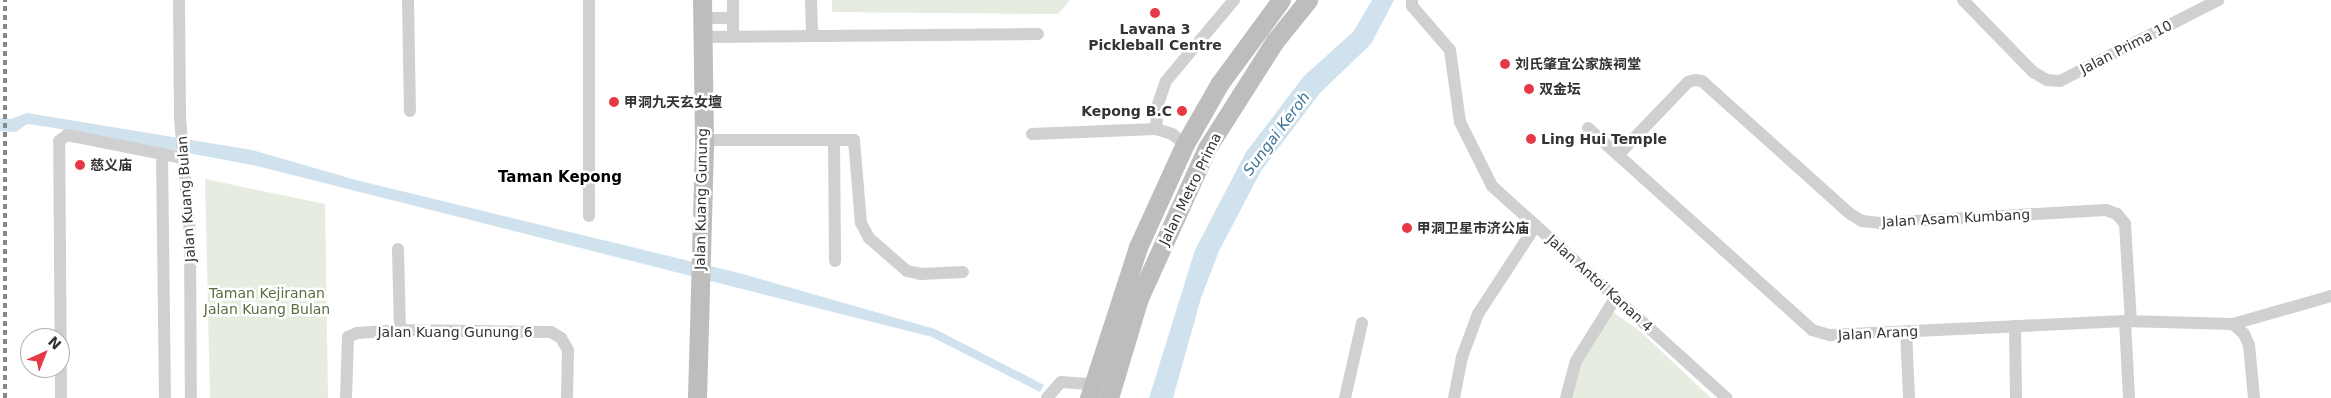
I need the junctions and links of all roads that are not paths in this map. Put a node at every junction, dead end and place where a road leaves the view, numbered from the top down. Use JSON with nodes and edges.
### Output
{"nodes":[{"id":1,"x":179,"y":0,"type":"edge"},
{"id":2,"x":408,"y":0,"type":"edge"},
{"id":3,"x":589,"y":0,"type":"edge"},
{"id":4,"x":733,"y":0,"type":"edge"},
{"id":5,"x":811,"y":0,"type":"edge"},
{"id":6,"x":1234,"y":0,"type":"edge"},
{"id":7,"x":1281,"y":0,"type":"edge"},
{"id":8,"x":1308,"y":0,"type":"edge"},
{"id":9,"x":1412,"y":0,"type":"edge"},
{"id":10,"x":1963,"y":0,"type":"edge"},
{"id":11,"x":2218,"y":0,"type":"edge"},
{"id":12,"x":702,"y":9,"type":"edge"},
{"id":13,"x":733,"y":18,"type":"junction"},
{"id":14,"x":1038,"y":34,"type":"dead end"},
{"id":15,"x":812,"y":36,"type":"junction"},
{"id":16,"x":702,"y":37,"type":"junction"},
{"id":17,"x":733,"y":37,"type":"junction"},
{"id":18,"x":410,"y":111,"type":"dead end"},
{"id":19,"x":1588,"y":128,"type":"dead end"},
{"id":20,"x":1156,"y":129,"type":"junction"},
{"id":21,"x":1032,"y":134,"type":"dead end"},
{"id":22,"x":704,"y":140,"type":"junction"},
{"id":23,"x":834,"y":140,"type":"junction"},
{"id":24,"x":1185,"y":144,"type":"junction"},
{"id":25,"x":162,"y":154,"type":"junction"},
{"id":26,"x":1618,"y":155,"type":"junction"},
{"id":27,"x":182,"y":157,"type":"junction"},
{"id":28,"x":589,"y":216,"type":"dead end"},
{"id":29,"x":1536,"y":225,"type":"junction"},
{"id":30,"x":398,"y":249,"type":"dead end"},
{"id":31,"x":835,"y":261,"type":"dead end"},
{"id":32,"x":963,"y":272,"type":"dead end"},
{"id":33,"x":2331,"y":296,"type":"edge"},
{"id":34,"x":1616,"y":297,"type":"junction"},
{"id":35,"x":2128,"y":321,"type":"junction"},
{"id":36,"x":1362,"y":323,"type":"dead end"},
{"id":37,"x":2233,"y":324,"type":"junction"},
{"id":38,"x":2014,"y":326,"type":"junction"},
{"id":39,"x":400,"y":330,"type":"junction"},
{"id":40,"x":1906,"y":331,"type":"junction"},
{"id":41,"x":1091,"y":391,"type":"edge"},
{"id":42,"x":62,"y":398,"type":"edge"},
{"id":43,"x":165,"y":398,"type":"edge"},
{"id":44,"x":191,"y":398,"type":"edge"},
{"id":45,"x":346,"y":398,"type":"edge"},
{"id":46,"x":567,"y":398,"type":"edge"},
{"id":47,"x":697,"y":398,"type":"edge"},
{"id":48,"x":1047,"y":398,"type":"edge"},
{"id":49,"x":1109,"y":398,"type":"edge"},
{"id":50,"x":1345,"y":398,"type":"edge"},
{"id":51,"x":1454,"y":398,"type":"edge"},
{"id":52,"x":1566,"y":398,"type":"edge"},
{"id":53,"x":1727,"y":398,"type":"edge"},
{"id":54,"x":1909,"y":398,"type":"edge"},
{"id":55,"x":2016,"y":398,"type":"edge"},
{"id":56,"x":2129,"y":398,"type":"edge"},
{"id":57,"x":2254,"y":398,"type":"edge"}],
"edges":[{"from":1,"to":27,"type":"street","name":"Jalan Kuang Bulan"},
{"from":2,"to":18,"type":"street"},
{"from":3,"to":28,"type":"street"},
{"from":4,"to":13,"type":"street"},
{"from":5,"to":15,"type":"street"},
{"from":6,"to":20,"type":"street"},
{"from":7,"to":24,"type":"main road","name":"Jalan Metro Prima"},
{"from":8,"to":49,"type":"main road","name":"Jalan Metro Prima"},
{"from":9,"to":29,"type":"street","name":"Jalan Antoi Kanan 4"},
{"from":10,"to":11,"type":"street","name":"Jalan Prima 10"},
{"from":12,"to":13,"type":"street"},
{"from":12,"to":16,"type":"main road","name":"Jalan Kuang Gunung"},
{"from":13,"to":17,"type":"street"},
{"from":14,"to":15,"type":"street"},
{"from":15,"to":17,"type":"street"},
{"from":16,"to":17,"type":"street"},
{"from":16,"to":22,"type":"main road","name":"Jalan Kuang Gunung"},
{"from":19,"to":26,"type":"street","name":"Jalan Arang"},
{"from":20,"to":21,"type":"street"},
{"from":20,"to":24,"type":"street"},
{"from":22,"to":23,"type":"street"},
{"from":22,"to":47,"type":"main road","name":"Jalan Kuang Gunung"},
{"from":23,"to":31,"type":"street"},
{"from":23,"to":32,"type":"street"},
{"from":24,"to":41,"type":"main road","name":"Jalan Metro Prima"},
{"from":25,"to":27,"type":"street"},
{"from":25,"to":42,"type":"street"},
{"from":25,"to":43,"type":"street"},
{"from":26,"to":35,"type":"street","name":"Jalan Asam Kumbang"},
{"from":26,"to":40,"type":"street","name":"Jalan Arang"},
{"from":27,"to":44,"type":"street","name":"Jalan Kuang Bulan"},
{"from":29,"to":34,"type":"street","name":"Jalan Antoi Kanan 4"},
{"from":29,"to":51,"type":"street"},
{"from":30,"to":39,"type":"street"},
{"from":33,"to":37,"type":"street","name":"Jalan Arang"},
{"from":34,"to":52,"type":"street"},
{"from":34,"to":53,"type":"street","name":"Jalan Antoi Kanan 4"},
{"from":35,"to":37,"type":"street","name":"Jalan Arang"},
{"from":35,"to":38,"type":"street","name":"Jalan Arang"},
{"from":35,"to":56,"type":"street"},
{"from":36,"to":50,"type":"street"},
{"from":37,"to":57,"type":"street"},
{"from":38,"to":40,"type":"street","name":"Jalan Arang"},
{"from":38,"to":55,"type":"street"},
{"from":39,"to":45,"type":"street","name":"Jalan Kuang Gunung 6"},
{"from":39,"to":46,"type":"street","name":"Jalan Kuang Gunung 6"},
{"from":40,"to":54,"type":"street"},
{"from":41,"to":48,"type":"street"}]}
